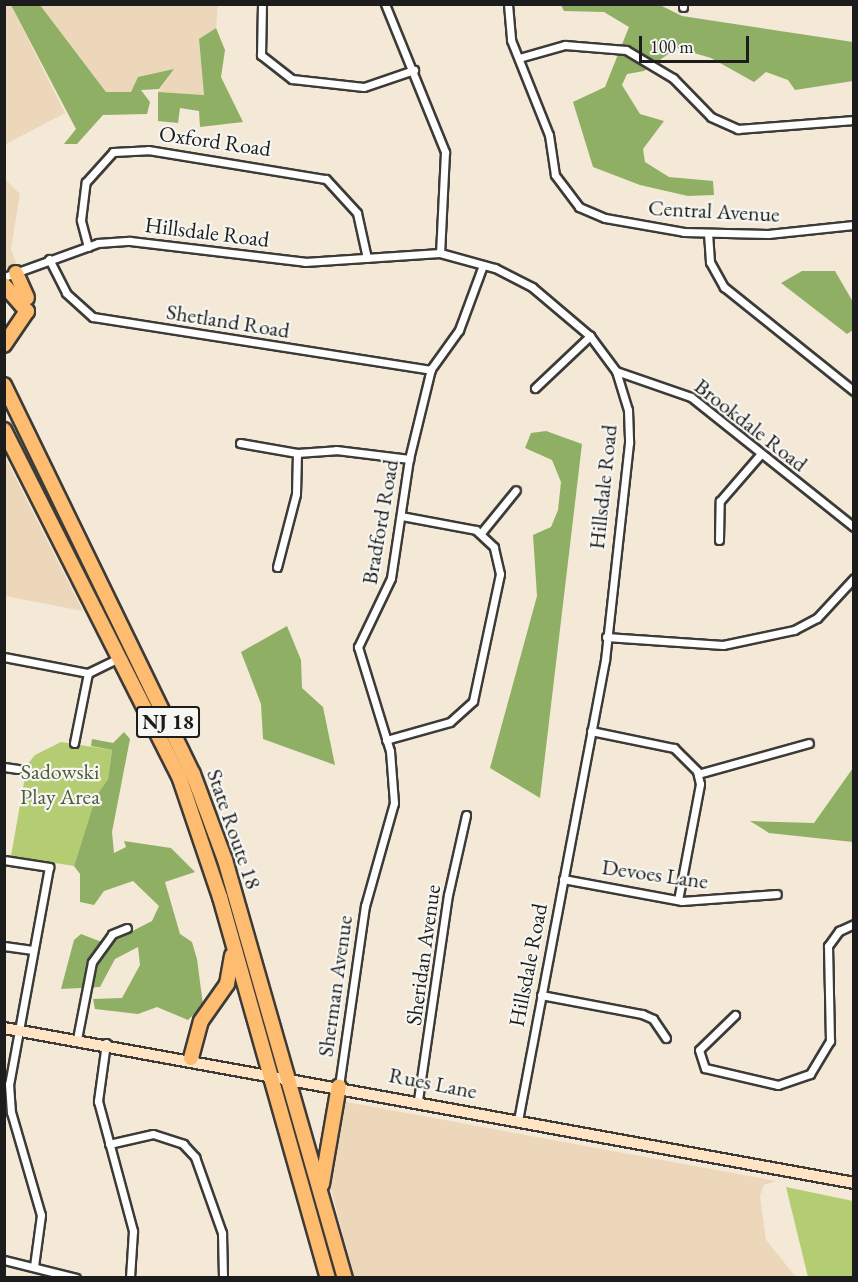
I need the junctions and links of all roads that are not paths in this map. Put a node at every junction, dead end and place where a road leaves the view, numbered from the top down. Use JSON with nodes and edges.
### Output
{"nodes":[{"id":1,"x":262,"y":4,"type":"edge"},
{"id":2,"x":385,"y":4,"type":"edge"},
{"id":3,"x":508,"y":4,"type":"edge"},
{"id":4,"x":519,"y":58,"type":"junction"},
{"id":5,"x":414,"y":70,"type":"junction"},
{"id":6,"x":854,"y":120,"type":"edge"},
{"id":7,"x":854,"y":225,"type":"edge"},
{"id":8,"x":708,"y":233,"type":"junction"},
{"id":9,"x":88,"y":247,"type":"junction"},
{"id":10,"x":440,"y":253,"type":"junction"},
{"id":11,"x":367,"y":258,"type":"junction"},
{"id":12,"x":49,"y":260,"type":"junction"},
{"id":13,"x":483,"y":265,"type":"junction"},
{"id":14,"x":10,"y":275,"type":"edge"},
{"id":15,"x":4,"y":285,"type":"edge"},
{"id":16,"x":27,"y":305,"type":"junction"},
{"id":17,"x":590,"y":336,"type":"junction"},
{"id":18,"x":4,"y":345,"type":"edge"},
{"id":19,"x":431,"y":370,"type":"junction"},
{"id":20,"x":616,"y":371,"type":"junction"},
{"id":21,"x":4,"y":385,"type":"edge"},
{"id":22,"x":535,"y":388,"type":"dead end"},
{"id":23,"x":854,"y":391,"type":"edge"},
{"id":24,"x":4,"y":430,"type":"edge"},
{"id":25,"x":240,"y":443,"type":"dead end"},
{"id":26,"x":297,"y":453,"type":"junction"},
{"id":27,"x":759,"y":456,"type":"junction"},
{"id":28,"x":409,"y":459,"type":"junction"},
{"id":29,"x":516,"y":490,"type":"dead end"},
{"id":30,"x":401,"y":516,"type":"junction"},
{"id":31,"x":854,"y":526,"type":"edge"},
{"id":32,"x":481,"y":533,"type":"junction"},
{"id":33,"x":719,"y":540,"type":"dead end"},
{"id":34,"x":276,"y":567,"type":"dead end"},
{"id":35,"x":854,"y":578,"type":"edge"},
{"id":36,"x":606,"y":638,"type":"junction"},
{"id":37,"x":4,"y":657,"type":"edge"},
{"id":38,"x":119,"y":658,"type":"junction"},
{"id":39,"x":88,"y":673,"type":"junction"},
{"id":40,"x":591,"y":731,"type":"junction"},
{"id":41,"x":386,"y":740,"type":"junction"},
{"id":42,"x":74,"y":743,"type":"dead end"},
{"id":43,"x":809,"y":743,"type":"dead end"},
{"id":44,"x":4,"y":767,"type":"edge"},
{"id":45,"x":18,"y":769,"type":"dead end"},
{"id":46,"x":698,"y":774,"type":"junction"},
{"id":47,"x":466,"y":815,"type":"dead end"},
{"id":48,"x":4,"y":860,"type":"edge"},
{"id":49,"x":563,"y":879,"type":"junction"},
{"id":50,"x":368,"y":893,"type":"joint"},
{"id":51,"x":777,"y":894,"type":"dead end"},
{"id":52,"x":678,"y":900,"type":"junction"},
{"id":53,"x":226,"y":923,"type":"junction"},
{"id":54,"x":854,"y":924,"type":"edge"},
{"id":55,"x":127,"y":928,"type":"dead end"},
{"id":56,"x":4,"y":946,"type":"edge"},
{"id":57,"x":33,"y":950,"type":"junction"},
{"id":58,"x":541,"y":995,"type":"junction"},
{"id":59,"x":735,"y":1015,"type":"dead end"},
{"id":60,"x":4,"y":1028,"type":"edge"},
{"id":61,"x":18,"y":1030,"type":"junction"},
{"id":62,"x":666,"y":1038,"type":"dead end"},
{"id":63,"x":77,"y":1039,"type":"junction"},
{"id":64,"x":105,"y":1043,"type":"junction"},
{"id":65,"x":191,"y":1059,"type":"junction"},
{"id":66,"x":271,"y":1074,"type":"junction"},
{"id":67,"x":288,"y":1077,"type":"junction"},
{"id":68,"x":339,"y":1086,"type":"junction"},
{"id":69,"x":418,"y":1100,"type":"junction"},
{"id":70,"x":518,"y":1119,"type":"junction"},
{"id":71,"x":109,"y":1144,"type":"junction"},
{"id":72,"x":854,"y":1183,"type":"edge"},
{"id":73,"x":324,"y":1204,"type":"junction"},
{"id":74,"x":4,"y":1260,"type":"edge"},
{"id":75,"x":34,"y":1266,"type":"junction"},
{"id":76,"x":76,"y":1278,"type":"edge"},
{"id":77,"x":130,"y":1278,"type":"edge"},
{"id":78,"x":223,"y":1278,"type":"edge"},
{"id":79,"x":328,"y":1278,"type":"edge"},
{"id":80,"x":345,"y":1278,"type":"edge"}],
"edges":[{"from":1,"to":5,"type":"street"},
{"from":2,"to":5,"type":"street"},
{"from":3,"to":4,"type":"street","name":"Central Avenue"},
{"from":4,"to":6,"type":"street"},
{"from":4,"to":8,"type":"street","name":"Central Avenue"},
{"from":5,"to":10,"type":"street"},
{"from":7,"to":8,"type":"street","name":"Central Avenue"},
{"from":8,"to":23,"type":"street"},
{"from":9,"to":11,"type":"street","name":"Hillsdale Road"},
{"from":9,"to":11,"type":"street","name":"Oxford Road"},
{"from":9,"to":12,"type":"street","name":"Hillsdale Road"},
{"from":10,"to":11,"type":"street","name":"Hillsdale Road"},
{"from":10,"to":13,"type":"street","name":"Hillsdale Road"},
{"from":12,"to":14,"type":"street","name":"Hillsdale Road"},
{"from":12,"to":19,"type":"street","name":"Shetland Road"},
{"from":13,"to":17,"type":"street","name":"Hillsdale Road"},
{"from":13,"to":19,"type":"street","name":"Bradford Road"},
{"from":14,"to":16,"type":"highway"},
{"from":15,"to":16,"type":"highway"},
{"from":16,"to":18,"type":"highway"},
{"from":17,"to":20,"type":"street","name":"Hillsdale Road"},
{"from":17,"to":22,"type":"street"},
{"from":19,"to":28,"type":"street","name":"Bradford Road"},
{"from":20,"to":27,"type":"street","name":"Brookdale Road"},
{"from":20,"to":36,"type":"street","name":"Hillsdale Road"},
{"from":21,"to":67,"type":"highway","name":"State Route 18","number":"NJ 18"},
{"from":24,"to":38,"type":"highway","name":"State Route 18","number":"NJ 18"},
{"from":25,"to":26,"type":"street"},
{"from":26,"to":28,"type":"street"},
{"from":26,"to":34,"type":"street"},
{"from":27,"to":31,"type":"street","name":"Brookdale Road"},
{"from":27,"to":33,"type":"street"},
{"from":28,"to":30,"type":"street","name":"Bradford Road"},
{"from":29,"to":32,"type":"street"},
{"from":30,"to":32,"type":"street"},
{"from":30,"to":41,"type":"street","name":"Bradford Road"},
{"from":32,"to":41,"type":"street"},
{"from":35,"to":36,"type":"street"},
{"from":36,"to":40,"type":"street","name":"Hillsdale Road"},
{"from":37,"to":39,"type":"street"},
{"from":38,"to":39,"type":"street"},
{"from":38,"to":53,"type":"highway","name":"State Route 18","number":"NJ 18"},
{"from":39,"to":42,"type":"street"},
{"from":40,"to":46,"type":"street"},
{"from":40,"to":49,"type":"street","name":"Hillsdale Road"},
{"from":41,"to":50,"type":"street","name":"Bradford Road"},
{"from":43,"to":46,"type":"street"},
{"from":44,"to":45,"type":"street"},
{"from":46,"to":52,"type":"street"},
{"from":47,"to":69,"type":"street","name":"Sheridan Avenue"},
{"from":48,"to":57,"type":"street"},
{"from":49,"to":52,"type":"street","name":"Devoes Lane"},
{"from":49,"to":58,"type":"street","name":"Hillsdale Road"},
{"from":50,"to":68,"type":"street","name":"Sherman Avenue"},
{"from":51,"to":52,"type":"street","name":"Devoes Lane"},
{"from":53,"to":65,"type":"highway"},
{"from":53,"to":66,"type":"highway","name":"State Route 18","number":"NJ 18"},
{"from":54,"to":59,"type":"street"},
{"from":55,"to":63,"type":"street"},
{"from":56,"to":57,"type":"street"},
{"from":57,"to":61,"type":"street"},
{"from":58,"to":62,"type":"street"},
{"from":58,"to":70,"type":"street","name":"Hillsdale Road"},
{"from":60,"to":61,"type":"main road","name":"Rues Lane"},
{"from":61,"to":63,"type":"main road","name":"Rues Lane"},
{"from":61,"to":75,"type":"street"},
{"from":63,"to":64,"type":"main road","name":"Rues Lane"},
{"from":64,"to":65,"type":"main road","name":"Rues Lane"},
{"from":64,"to":71,"type":"street"},
{"from":65,"to":66,"type":"main road","name":"Rues Lane"},
{"from":66,"to":67,"type":"main road","name":"Rues Lane"},
{"from":66,"to":79,"type":"highway","name":"State Route 18","number":"NJ 18"},
{"from":67,"to":68,"type":"main road","name":"Rues Lane"},
{"from":67,"to":73,"type":"highway","name":"State Route 18","number":"NJ 18"},
{"from":68,"to":69,"type":"main road","name":"Rues Lane"},
{"from":68,"to":73,"type":"highway"},
{"from":69,"to":70,"type":"main road","name":"Rues Lane"},
{"from":70,"to":72,"type":"main road","name":"Rues Lane"},
{"from":71,"to":77,"type":"street"},
{"from":71,"to":78,"type":"street"},
{"from":73,"to":80,"type":"highway","name":"State Route 18","number":"NJ 18"},
{"from":74,"to":75,"type":"street"},
{"from":75,"to":76,"type":"street"}]}
